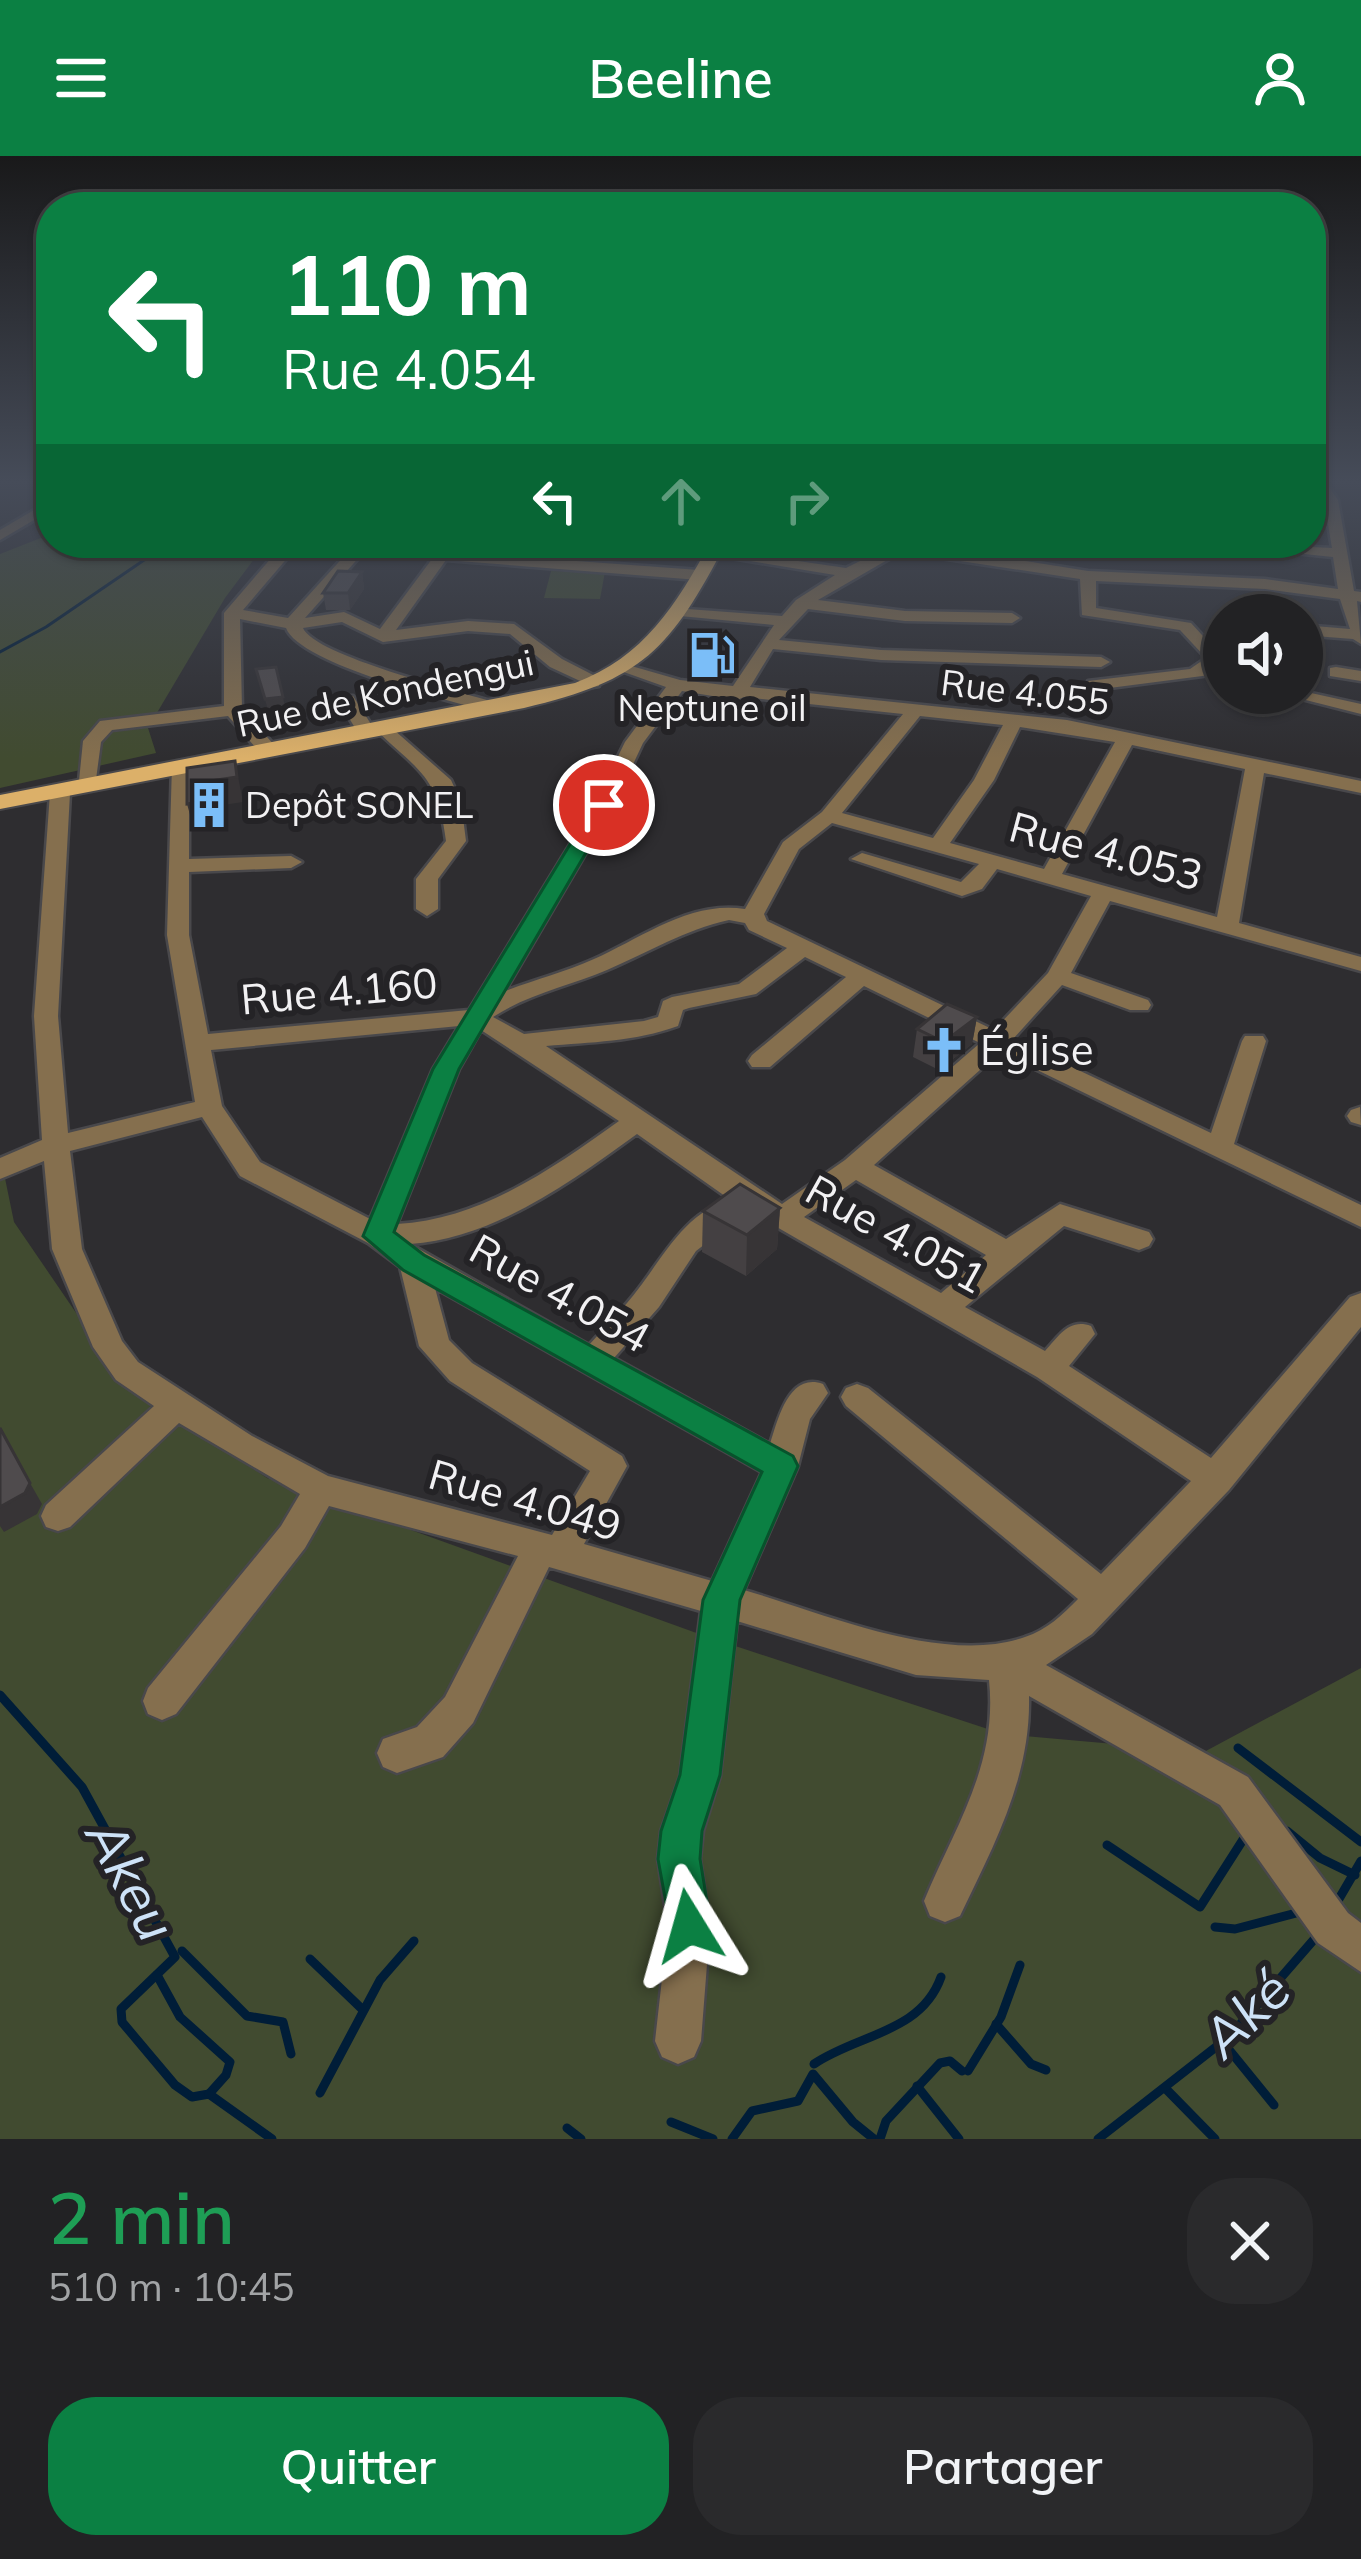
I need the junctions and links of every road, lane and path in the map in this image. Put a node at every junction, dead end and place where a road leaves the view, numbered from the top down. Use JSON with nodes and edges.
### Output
{"nodes":[{"id":1,"x":265,"y":574,"type":"edge"},
{"id":2,"x":337,"y":574,"type":"edge"},
{"id":3,"x":429,"y":574,"type":"edge"},
{"id":4,"x":690,"y":574,"type":"edge"},
{"id":5,"x":841,"y":574,"type":"edge"},
{"id":6,"x":1073,"y":574,"type":"edge"},
{"id":7,"x":699,"y":575,"type":"joint"},
{"id":8,"x":1088,"y":576,"type":"junction"},
{"id":9,"x":1354,"y":597,"type":"edge"},
{"id":10,"x":802,"y":603,"type":"junction"},
{"id":11,"x":680,"y":611,"type":"junction"},
{"id":12,"x":232,"y":613,"type":"junction"},
{"id":13,"x":938,"y":618,"type":"junction"},
{"id":14,"x":1012,"y":618,"type":"dead end"},
{"id":15,"x":783,"y":621,"type":"junction"},
{"id":16,"x":293,"y":624,"type":"junction"},
{"id":17,"x":1323,"y":632,"type":"edge"},
{"id":18,"x":1361,"y":636,"type":"edge"},
{"id":19,"x":383,"y":638,"type":"junction"},
{"id":20,"x":769,"y":644,"type":"junction"},
{"id":21,"x":941,"y":654,"type":"junction"},
{"id":22,"x":1101,"y":662,"type":"dead end"},
{"id":23,"x":627,"y":667,"type":"junction"},
{"id":24,"x":1336,"y":672,"type":"dead end"},
{"id":25,"x":1190,"y":674,"type":"junction"},
{"id":26,"x":1203,"y":676,"type":"edge"},
{"id":27,"x":1361,"y":676,"type":"edge"},
{"id":28,"x":593,"y":682,"type":"junction"},
{"id":29,"x":677,"y":685,"type":"junction"},
{"id":30,"x":1094,"y":686,"type":"dead end"},
{"id":31,"x":737,"y":694,"type":"junction"},
{"id":32,"x":347,"y":700,"type":"dead end"},
{"id":33,"x":1323,"y":701,"type":"edge"},
{"id":34,"x":491,"y":707,"type":"junction"},
{"id":35,"x":1361,"y":709,"type":"edge"},
{"id":36,"x":233,"y":710,"type":"junction"},
{"id":37,"x":914,"y":712,"type":"junction"},
{"id":38,"x":1014,"y":721,"type":"junction"},
{"id":39,"x":376,"y":730,"type":"junction"},
{"id":40,"x":1126,"y":739,"type":"junction"},
{"id":41,"x":269,"y":751,"type":"junction"},
{"id":42,"x":1255,"y":766,"type":"junction"},
{"id":43,"x":178,"y":769,"type":"junction"},
{"id":44,"x":1361,"y":787,"type":"edge"},
{"id":45,"x":73,"y":790,"type":"junction"},
{"id":46,"x":0,"y":802,"type":"edge"},
{"id":47,"x":829,"y":816,"type":"junction"},
{"id":48,"x":938,"y":846,"type":"junction"},
{"id":49,"x":862,"y":859,"type":"dead end"},
{"id":50,"x":993,"y":861,"type":"junction"},
{"id":51,"x":291,"y":862,"type":"dead end"},
{"id":52,"x":181,"y":866,"type":"junction"},
{"id":53,"x":1049,"y":877,"type":"junction"},
{"id":54,"x":1104,"y":892,"type":"junction"},
{"id":55,"x":427,"y":909,"type":"dead end"},
{"id":56,"x":752,"y":917,"type":"junction"},
{"id":57,"x":1213,"y":928,"type":"junction"},
{"id":58,"x":801,"y":948,"type":"junction"},
{"id":59,"x":1361,"y":964,"type":"edge"},
{"id":60,"x":1058,"y":976,"type":"junction"},
{"id":61,"x":861,"y":977,"type":"junction"},
{"id":62,"x":1139,"y":1005,"type":"dead end"},
{"id":63,"x":476,"y":1017,"type":"junction"},
{"id":64,"x":1254,"y":1041,"type":"dead end"},
{"id":65,"x":521,"y":1042,"type":"junction"},
{"id":66,"x":200,"y":1043,"type":"junction"},
{"id":67,"x":995,"y":1043,"type":"junction"},
{"id":68,"x":761,"y":1061,"type":"dead end"},
{"id":69,"x":209,"y":1107,"type":"junction"},
{"id":70,"x":634,"y":1123,"type":"junction"},
{"id":71,"x":56,"y":1145,"type":"junction"},
{"id":72,"x":1220,"y":1146,"type":"junction"},
{"id":73,"x":854,"y":1167,"type":"junction"},
{"id":74,"x":0,"y":1169,"type":"edge"},
{"id":75,"x":747,"y":1197,"type":"junction"},
{"id":76,"x":1361,"y":1217,"type":"edge"},
{"id":77,"x":782,"y":1218,"type":"junction"},
{"id":78,"x":378,"y":1236,"type":"junction"},
{"id":79,"x":1139,"y":1239,"type":"dead end"},
{"id":80,"x":1007,"y":1252,"type":"junction"},
{"id":81,"x":413,"y":1262,"type":"junction"},
{"id":82,"x":1361,"y":1305,"type":"edge"},
{"id":83,"x":943,"y":1309,"type":"junction"},
{"id":84,"x":1080,"y":1334,"type":"dead end"},
{"id":85,"x":593,"y":1361,"type":"junction"},
{"id":86,"x":1048,"y":1368,"type":"junction"},
{"id":87,"x":812,"y":1393,"type":"dead end"},
{"id":88,"x":857,"y":1397,"type":"dead end"},
{"id":89,"x":177,"y":1406,"type":"junction"},
{"id":90,"x":782,"y":1466,"type":"junction"},
{"id":91,"x":1217,"y":1480,"type":"junction"},
{"id":92,"x":321,"y":1489,"type":"junction"},
{"id":93,"x":58,"y":1516,"type":"dead end"},
{"id":94,"x":550,"y":1551,"type":"junction"},
{"id":95,"x":1101,"y":1597,"type":"junction"},
{"id":96,"x":721,"y":1600,"type":"junction"},
{"id":97,"x":1006,"y":1663,"type":"junction"},
{"id":98,"x":162,"y":1701,"type":"dead end"},
{"id":99,"x":398,"y":1754,"type":"dead end"},
{"id":100,"x":945,"y":1901,"type":"dead end"},
{"id":101,"x":1361,"y":1951,"type":"edge"},
{"id":102,"x":678,"y":2041,"type":"dead end"}],
"edges":[{"from":1,"to":12,"type":"street"},
{"from":2,"to":16,"type":"street"},
{"from":3,"to":19,"type":"street"},
{"from":4,"to":7,"type":"street"},
{"from":5,"to":10,"type":"street"},
{"from":6,"to":8,"type":"street"},
{"from":7,"to":11,"type":"main road","name":"Rue de Kondengui"},
{"from":8,"to":9,"type":"street"},
{"from":8,"to":25,"type":"street"},
{"from":9,"to":18,"type":"street"},
{"from":10,"to":13,"type":"street"},
{"from":10,"to":15,"type":"street"},
{"from":11,"to":15,"type":"street"},
{"from":11,"to":23,"type":"main road","name":"Rue de Kondengui"},
{"from":12,"to":16,"type":"street"},
{"from":12,"to":36,"type":"street"},
{"from":13,"to":14,"type":"street"},
{"from":13,"to":21,"type":"street"},
{"from":15,"to":20,"type":"street"},
{"from":16,"to":19,"type":"street"},
{"from":16,"to":34,"type":"street"},
{"from":17,"to":18,"type":"street"},
{"from":19,"to":28,"type":"street"},
{"from":20,"to":21,"type":"street"},
{"from":20,"to":31,"type":"street"},
{"from":21,"to":22,"type":"street"},
{"from":23,"to":28,"type":"main road","name":"Rue de Kondengui"},
{"from":23,"to":29,"type":"street"},
{"from":24,"to":27,"type":"street"},
{"from":25,"to":26,"type":"street"},
{"from":25,"to":30,"type":"street"},
{"from":28,"to":34,"type":"main road","name":"Rue de Kondengui"},
{"from":29,"to":31,"type":"street","name":"Rue 4.055"},
{"from":29,"to":63,"type":"street"},
{"from":31,"to":37,"type":"street","name":"Rue 4.055"},
{"from":32,"to":39,"type":"street"},
{"from":33,"to":35,"type":"street"},
{"from":34,"to":39,"type":"main road","name":"Rue de Kondengui"},
{"from":36,"to":41,"type":"street"},
{"from":36,"to":45,"type":"street","name":"Rue 4.049"},
{"from":37,"to":38,"type":"street","name":"Rue 4.055"},
{"from":37,"to":47,"type":"street"},
{"from":38,"to":40,"type":"street","name":"Rue 4.055"},
{"from":38,"to":48,"type":"street"},
{"from":39,"to":41,"type":"main road","name":"Rue de Kondengui"},
{"from":39,"to":55,"type":"street"},
{"from":40,"to":42,"type":"street","name":"Rue 4.055"},
{"from":40,"to":53,"type":"street"},
{"from":41,"to":43,"type":"main road","name":"Rue de Kondengui"},
{"from":42,"to":44,"type":"street","name":"Rue 4.055"},
{"from":42,"to":57,"type":"street"},
{"from":43,"to":45,"type":"main road","name":"Rue de Kondengui"},
{"from":43,"to":52,"type":"street"},
{"from":45,"to":46,"type":"main road","name":"Rue de Kondengui"},
{"from":45,"to":71,"type":"street","name":"Rue 4.049"},
{"from":47,"to":48,"type":"street","name":"Rue 4.053"},
{"from":47,"to":56,"type":"street"},
{"from":48,"to":50,"type":"street","name":"Rue 4.053"},
{"from":49,"to":50,"type":"street"},
{"from":50,"to":53,"type":"street","name":"Rue 4.053"},
{"from":51,"to":52,"type":"street"},
{"from":52,"to":66,"type":"street"},
{"from":53,"to":54,"type":"street","name":"Rue 4.053"},
{"from":54,"to":57,"type":"street","name":"Rue 4.053"},
{"from":54,"to":60,"type":"street"},
{"from":56,"to":58,"type":"street"},
{"from":56,"to":63,"type":"street","name":"Rue 4.160"},
{"from":57,"to":59,"type":"street","name":"Rue 4.053"},
{"from":58,"to":61,"type":"street"},
{"from":58,"to":65,"type":"street"},
{"from":60,"to":62,"type":"street"},
{"from":60,"to":67,"type":"street"},
{"from":61,"to":67,"type":"street"},
{"from":61,"to":68,"type":"street"},
{"from":63,"to":65,"type":"street","name":"Rue 4.051"},
{"from":63,"to":66,"type":"street","name":"Rue 4.160"},
{"from":63,"to":78,"type":"street"},
{"from":64,"to":72,"type":"street"},
{"from":65,"to":70,"type":"street","name":"Rue 4.051"},
{"from":66,"to":69,"type":"street"},
{"from":67,"to":72,"type":"street"},
{"from":67,"to":73,"type":"street"},
{"from":69,"to":71,"type":"street"},
{"from":69,"to":78,"type":"street","name":"Rue 4.054"},
{"from":70,"to":75,"type":"street","name":"Rue 4.051"},
{"from":70,"to":78,"type":"street"},
{"from":71,"to":74,"type":"street"},
{"from":71,"to":89,"type":"street","name":"Rue 4.049"},
{"from":72,"to":76,"type":"street"},
{"from":73,"to":77,"type":"street"},
{"from":73,"to":80,"type":"street"},
{"from":75,"to":77,"type":"street","name":"Rue 4.051"},
{"from":75,"to":85,"type":"street"},
{"from":77,"to":83,"type":"street","name":"Rue 4.051"},
{"from":78,"to":81,"type":"street","name":"Rue 4.054"},
{"from":79,"to":80,"type":"street"},
{"from":80,"to":83,"type":"street"},
{"from":81,"to":85,"type":"street","name":"Rue 4.054"},
{"from":81,"to":94,"type":"street"},
{"from":82,"to":91,"type":"street","name":"Rue 4.049"},
{"from":83,"to":86,"type":"street","name":"Rue 4.051"},
{"from":84,"to":86,"type":"street"},
{"from":85,"to":90,"type":"street","name":"Rue 4.054"},
{"from":86,"to":91,"type":"street","name":"Rue 4.051"},
{"from":87,"to":90,"type":"street"},
{"from":88,"to":95,"type":"street"},
{"from":89,"to":92,"type":"street","name":"Rue 4.049"},
{"from":89,"to":93,"type":"street"},
{"from":90,"to":96,"type":"street"},
{"from":91,"to":95,"type":"street","name":"Rue 4.049"},
{"from":92,"to":94,"type":"street","name":"Rue 4.049"},
{"from":92,"to":98,"type":"street"},
{"from":94,"to":96,"type":"street","name":"Rue 4.049"},
{"from":94,"to":99,"type":"street"},
{"from":95,"to":97,"type":"street","name":"Rue 4.049"},
{"from":96,"to":97,"type":"street","name":"Rue 4.049"},
{"from":96,"to":102,"type":"street"},
{"from":97,"to":100,"type":"street"},
{"from":97,"to":101,"type":"street"}]}
